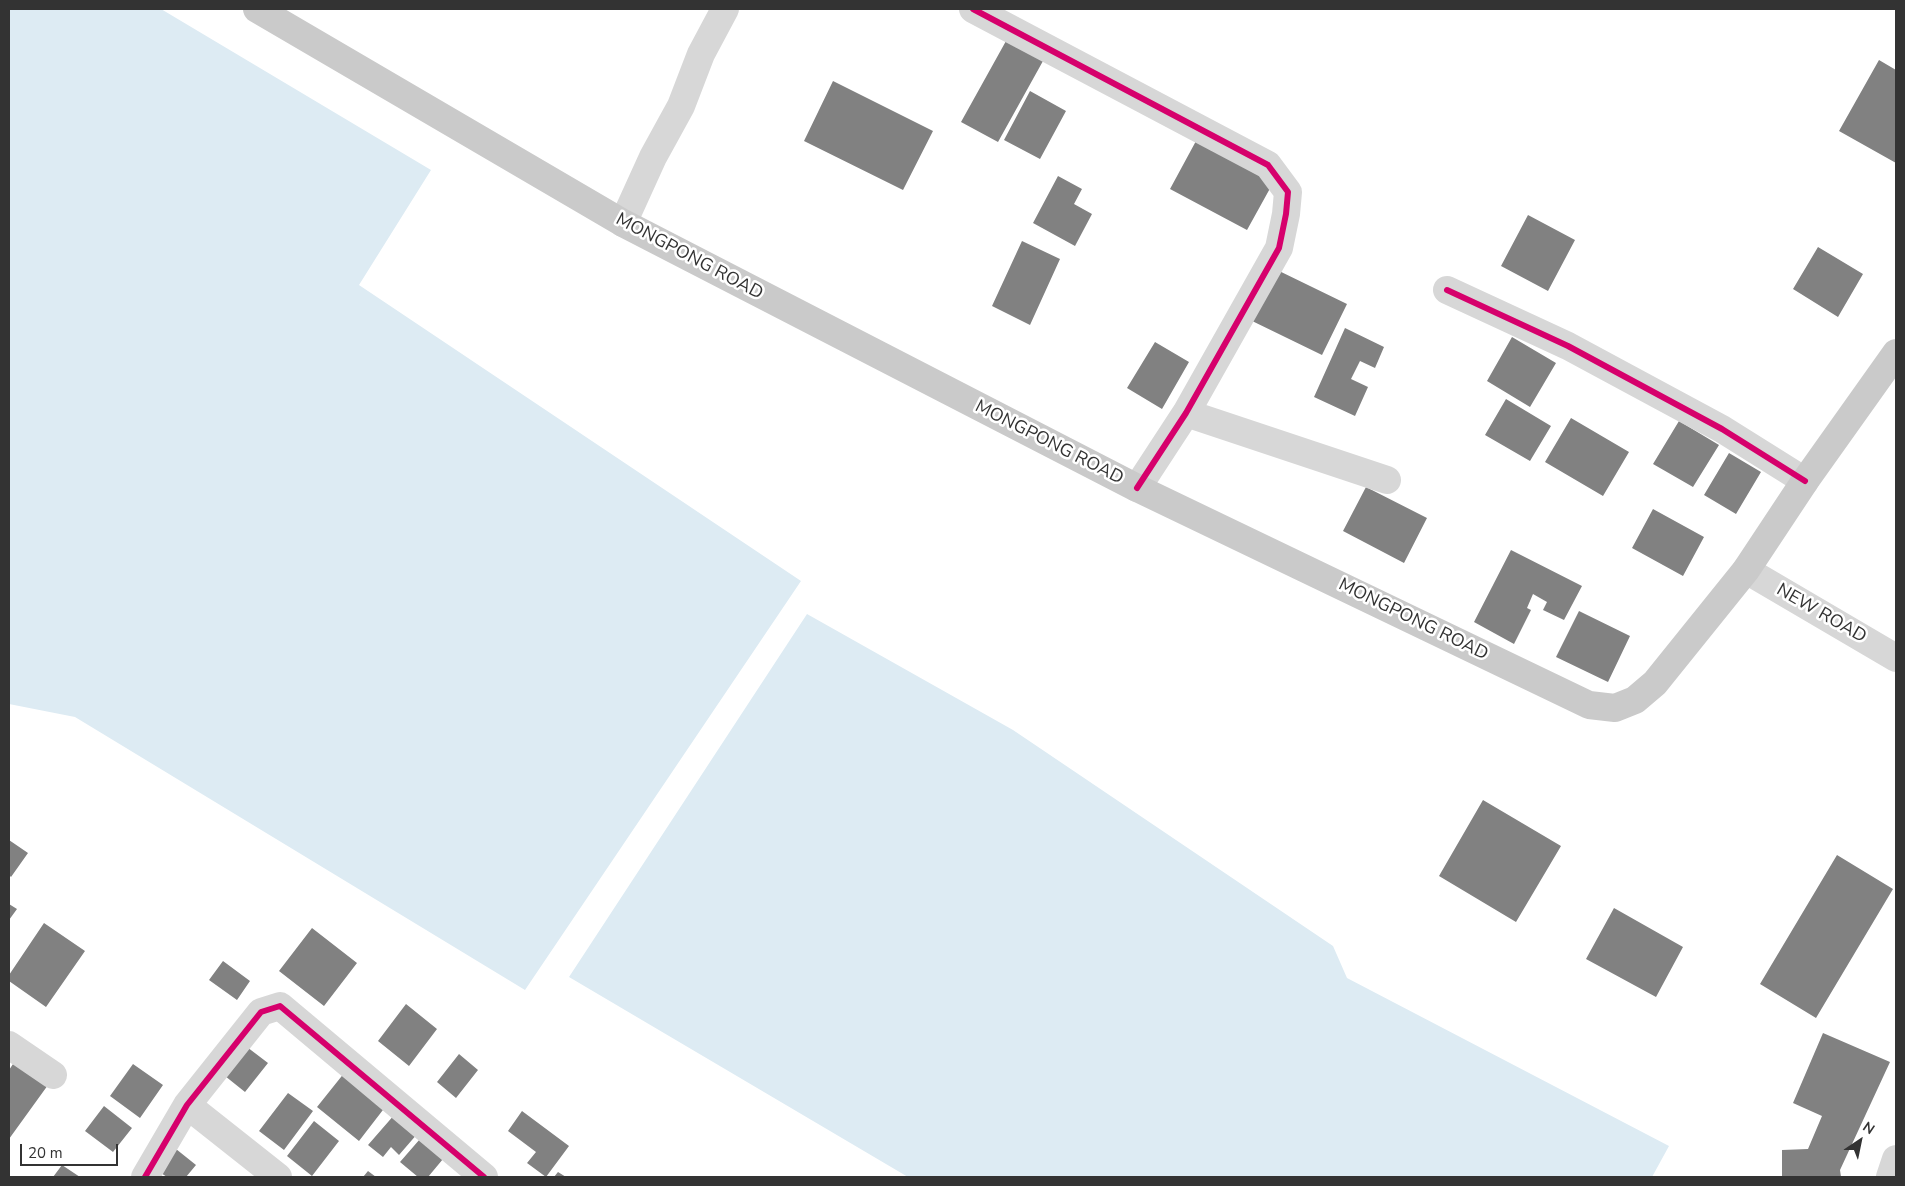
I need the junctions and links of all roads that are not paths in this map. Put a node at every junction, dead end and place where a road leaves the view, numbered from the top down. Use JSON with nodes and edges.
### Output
{"nodes":[{"id":1,"x":257,"y":9,"type":"edge"},
{"id":2,"x":725,"y":9,"type":"edge"},
{"id":3,"x":974,"y":9,"type":"edge"},
{"id":4,"x":624,"y":224,"type":"junction"},
{"id":5,"x":1447,"y":290,"type":"dead end"},
{"id":6,"x":1896,"y":353,"type":"edge"},
{"id":7,"x":1186,"y":413,"type":"junction"},
{"id":8,"x":1387,"y":480,"type":"dead end"},
{"id":9,"x":1805,"y":481,"type":"junction"},
{"id":10,"x":1137,"y":488,"type":"junction"},
{"id":11,"x":1746,"y":570,"type":"junction"},
{"id":12,"x":1896,"y":658,"type":"edge"},
{"id":13,"x":9,"y":1045,"type":"edge"},
{"id":14,"x":53,"y":1075,"type":"dead end"},
{"id":15,"x":187,"y":1105,"type":"junction"},
{"id":16,"x":1896,"y":1159,"type":"edge"},
{"id":17,"x":145,"y":1177,"type":"edge"},
{"id":18,"x":278,"y":1177,"type":"edge"},
{"id":19,"x":484,"y":1177,"type":"edge"},
{"id":20,"x":1890,"y":1177,"type":"edge"}],
"edges":[{"from":1,"to":4,"type":"main road","name":"MONGPONG ROAD"},
{"from":2,"to":4,"type":"street"},
{"from":3,"to":7,"type":"street"},
{"from":4,"to":10,"type":"main road","name":"MONGPONG ROAD"},
{"from":5,"to":9,"type":"street"},
{"from":6,"to":9,"type":"main road","name":"MONGPONG ROAD"},
{"from":7,"to":8,"type":"street"},
{"from":7,"to":10,"type":"street"},
{"from":9,"to":11,"type":"main road","name":"MONGPONG ROAD"},
{"from":10,"to":11,"type":"main road","name":"MONGPONG ROAD"},
{"from":11,"to":12,"type":"street","name":"NEW ROAD"},
{"from":13,"to":14,"type":"street"},
{"from":15,"to":17,"type":"street"},
{"from":15,"to":18,"type":"street"},
{"from":15,"to":19,"type":"street"},
{"from":16,"to":20,"type":"street"}]}
